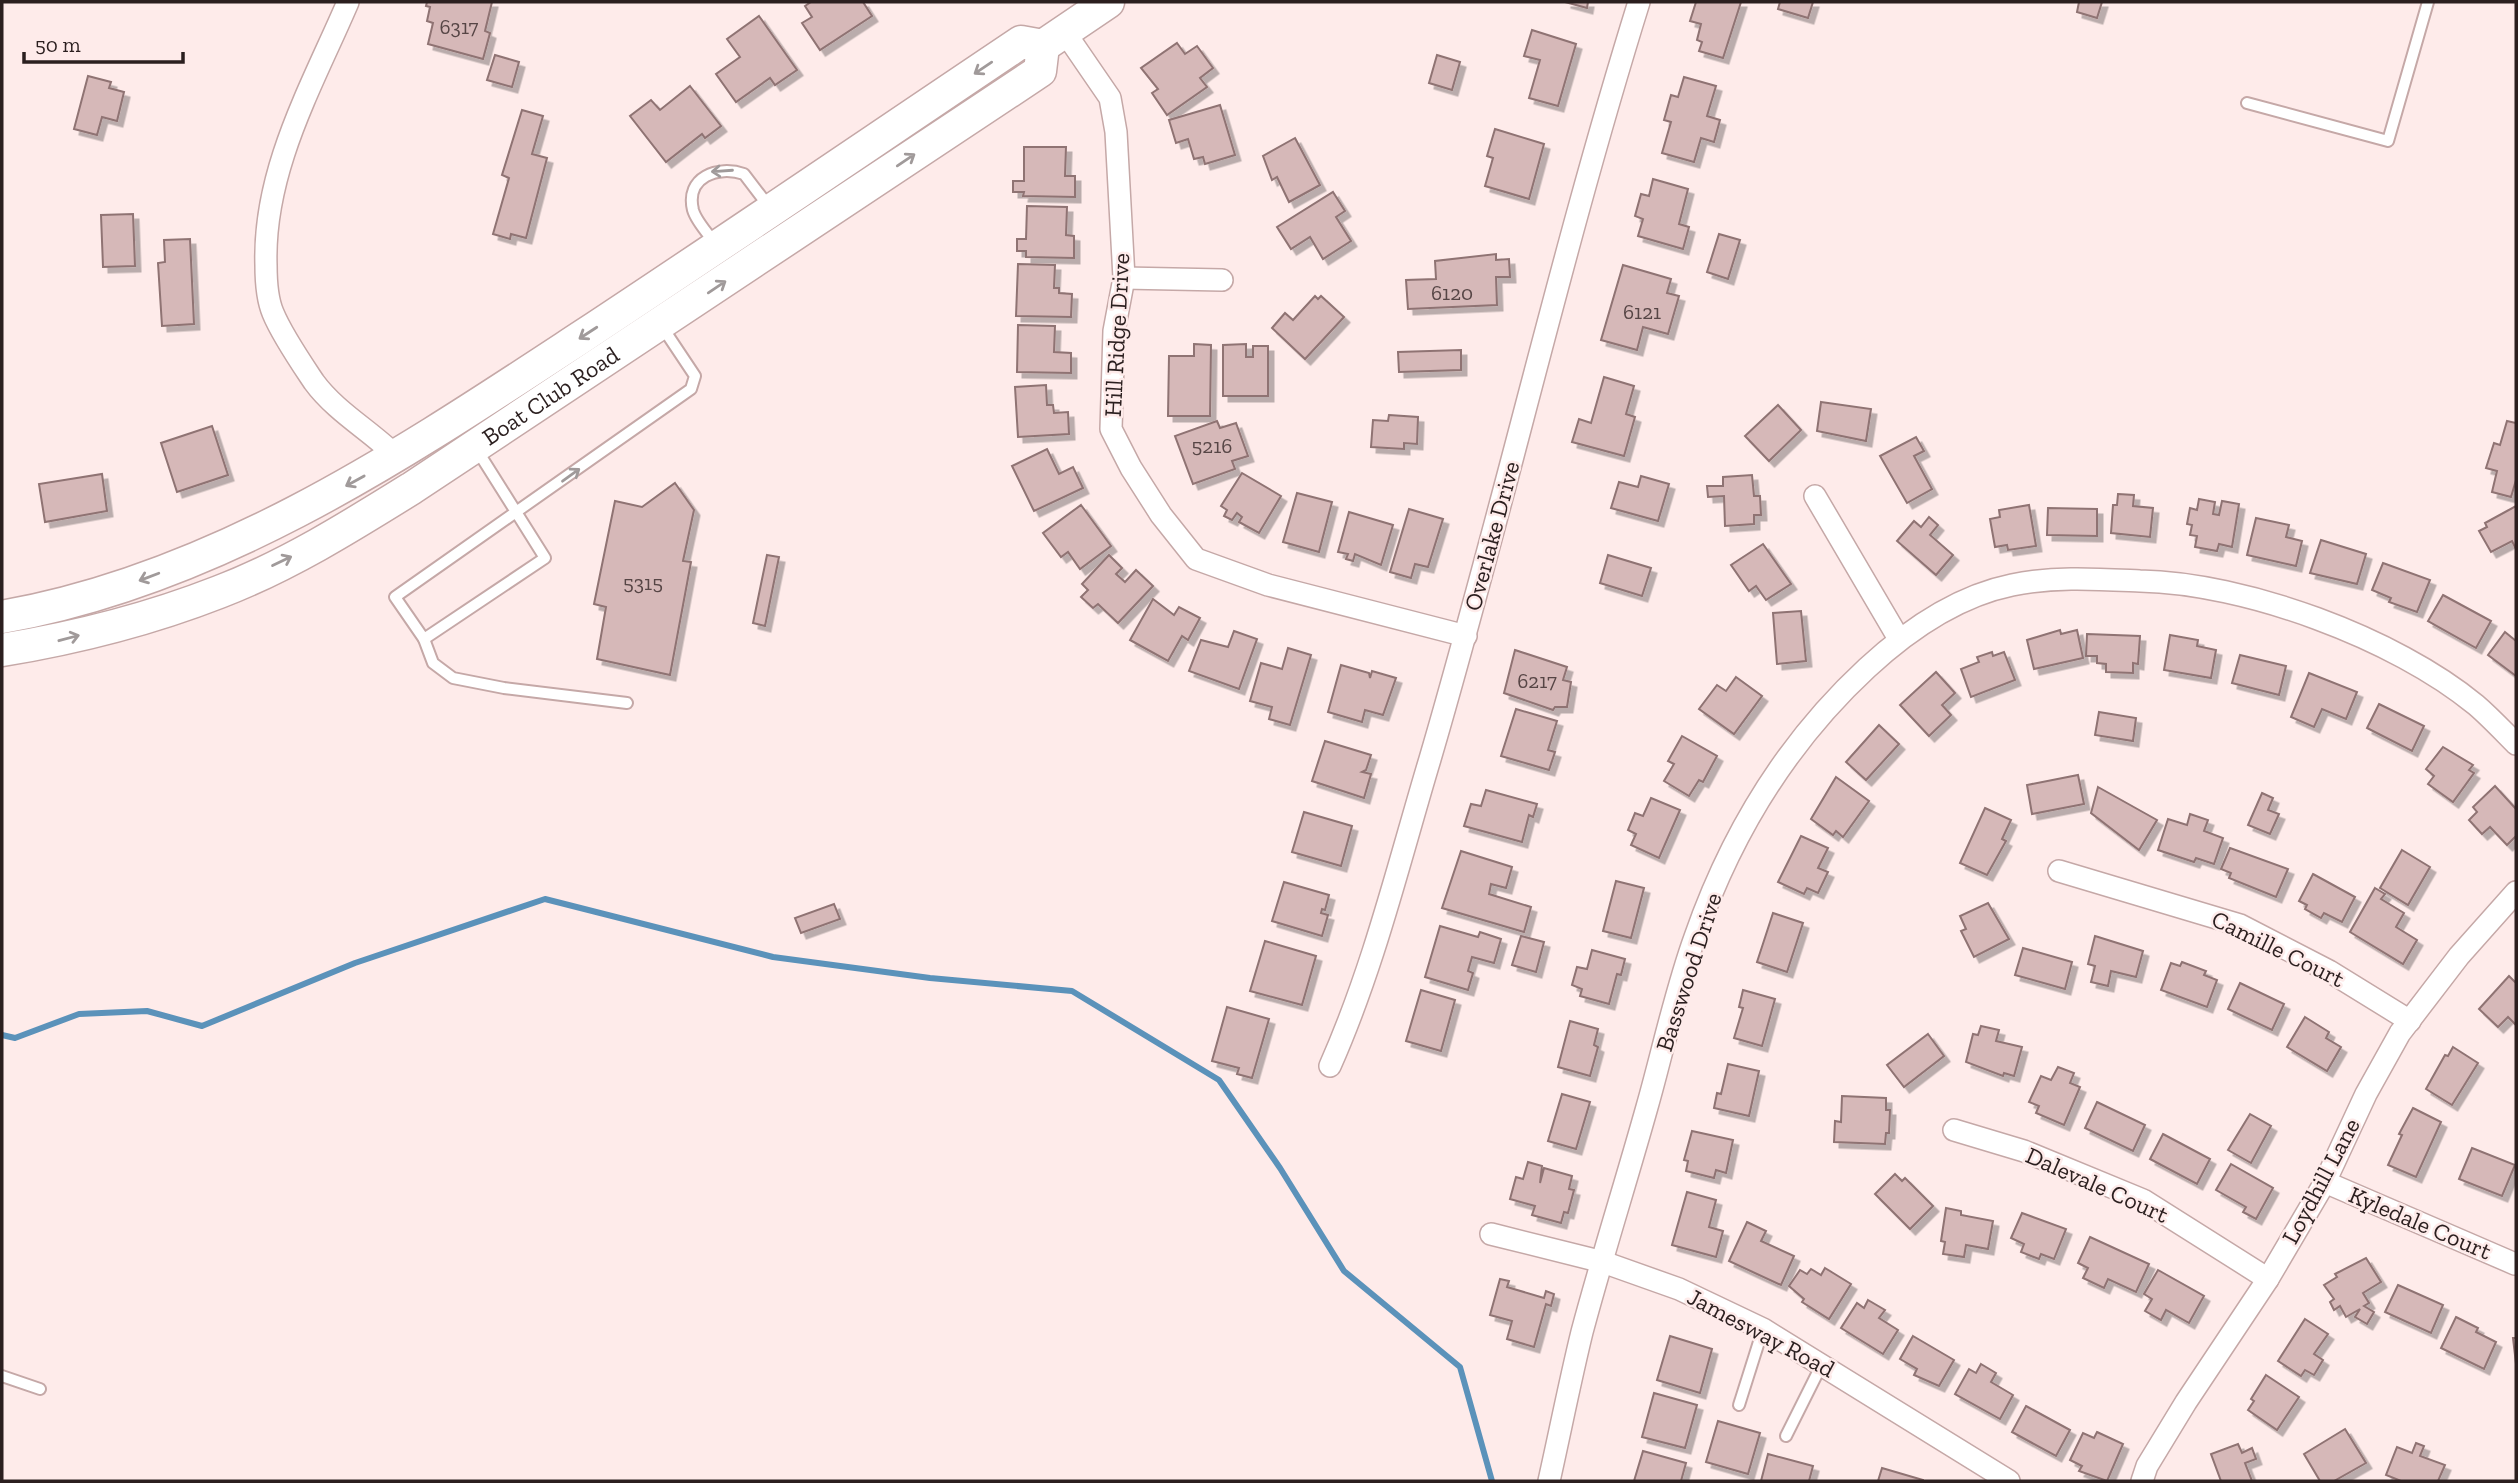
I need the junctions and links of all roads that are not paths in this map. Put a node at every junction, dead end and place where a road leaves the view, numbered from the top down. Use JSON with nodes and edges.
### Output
{"nodes":[{"id":1,"x":348,"y":2,"type":"edge"},
{"id":2,"x":1108,"y":2,"type":"edge"},
{"id":3,"x":1639,"y":2,"type":"edge"},
{"id":4,"x":2428,"y":2,"type":"edge"},
{"id":5,"x":1054,"y":39,"type":"junction"},
{"id":6,"x":2247,"y":103,"type":"dead end"},
{"id":7,"x":772,"y":210,"type":"junction"},
{"id":8,"x":717,"y":247,"type":"junction"},
{"id":9,"x":1124,"y":278,"type":"junction"},
{"id":10,"x":1222,"y":280,"type":"dead end"},
{"id":11,"x":653,"y":310,"type":"junction"},
{"id":12,"x":474,"y":444,"type":"junction"},
{"id":13,"x":397,"y":457,"type":"junction"},
{"id":14,"x":1815,"y":496,"type":"dead end"},
{"id":15,"x":516,"y":515,"type":"junction"},
{"id":16,"x":2,"y":617,"type":"edge"},
{"id":17,"x":1466,"y":636,"type":"junction"},
{"id":18,"x":424,"y":639,"type":"junction"},
{"id":19,"x":1899,"y":639,"type":"junction"},
{"id":20,"x":2,"y":650,"type":"edge"},
{"id":21,"x":627,"y":703,"type":"dead end"},
{"id":22,"x":2516,"y":744,"type":"edge"},
{"id":23,"x":2059,"y":871,"type":"dead end"},
{"id":24,"x":2516,"y":892,"type":"edge"},
{"id":25,"x":2410,"y":1021,"type":"junction"},
{"id":26,"x":1330,"y":1066,"type":"dead end"},
{"id":27,"x":1954,"y":1130,"type":"dead end"},
{"id":28,"x":2325,"y":1182,"type":"junction"},
{"id":29,"x":1491,"y":1234,"type":"dead end"},
{"id":30,"x":1604,"y":1262,"type":"junction"},
{"id":31,"x":2515,"y":1264,"type":"edge"},
{"id":32,"x":2268,"y":1279,"type":"junction"},
{"id":33,"x":1763,"y":1329,"type":"junction"},
{"id":34,"x":1822,"y":1364,"type":"junction"},
{"id":35,"x":2,"y":1376,"type":"edge"},
{"id":36,"x":40,"y":1389,"type":"dead end"},
{"id":37,"x":1739,"y":1405,"type":"dead end"},
{"id":38,"x":1786,"y":1436,"type":"dead end"},
{"id":39,"x":1549,"y":1481,"type":"edge"},
{"id":40,"x":2009,"y":1481,"type":"edge"},
{"id":41,"x":2142,"y":1481,"type":"edge"}],
"edges":[{"from":1,"to":13,"type":"street"},
{"from":2,"to":5,"type":"main road","name":"Boat Club Road"},
{"from":3,"to":17,"type":"street","name":"Overlake Drive"},
{"from":4,"to":6,"type":"lane"},
{"from":5,"to":7,"type":"main road","name":"Boat Club Road","one_way":true},
{"from":5,"to":9,"type":"street","name":"Hill Ridge Drive"},
{"from":11,"to":5,"type":"main road","name":"Boat Club Road","one_way":true},
{"from":7,"to":8,"type":"main road","name":"Boat Club Road"},
{"from":7,"to":8,"type":"lane","one_way":true},
{"from":8,"to":11,"type":"main road","name":"Boat Club Road"},
{"from":9,"to":10,"type":"street"},
{"from":9,"to":17,"type":"street","name":"Hill Ridge Drive"},
{"from":11,"to":12,"type":"main road","name":"Boat Club Road"},
{"from":11,"to":13,"type":"main road","name":"Boat Club Road","one_way":true},
{"from":15,"to":11,"type":"lane","one_way":true},
{"from":12,"to":15,"type":"lane"},
{"from":20,"to":12,"type":"main road","name":"Boat Club Road","one_way":true},
{"from":13,"to":16,"type":"main road","name":"Boat Club Road","one_way":true},
{"from":14,"to":19,"type":"street"},
{"from":15,"to":18,"type":"lane"},
{"from":15,"to":18,"type":"lane"},
{"from":17,"to":26,"type":"street","name":"Overlake Drive"},
{"from":18,"to":21,"type":"lane"},
{"from":19,"to":22,"type":"street","name":"Basswood Drive"},
{"from":19,"to":30,"type":"street","name":"Basswood Drive"},
{"from":23,"to":25,"type":"street","name":"Camille Court"},
{"from":24,"to":25,"type":"street","name":"Loydhill Lane"},
{"from":25,"to":28,"type":"street","name":"Loydhill Lane"},
{"from":27,"to":32,"type":"street","name":"Dalevale Court"},
{"from":28,"to":31,"type":"street","name":"Kyledale Court"},
{"from":28,"to":32,"type":"street","name":"Loydhill Lane"},
{"from":29,"to":30,"type":"street","name":"Jamesway Road"},
{"from":30,"to":33,"type":"street","name":"Jamesway Road"},
{"from":30,"to":39,"type":"street","name":"Basswood Drive"},
{"from":32,"to":41,"type":"street","name":"Loydhill Lane"},
{"from":33,"to":34,"type":"street","name":"Jamesway Road"},
{"from":33,"to":37,"type":"lane"},
{"from":34,"to":38,"type":"lane"},
{"from":34,"to":40,"type":"street","name":"Jamesway Road"},
{"from":35,"to":36,"type":"lane"}]}
